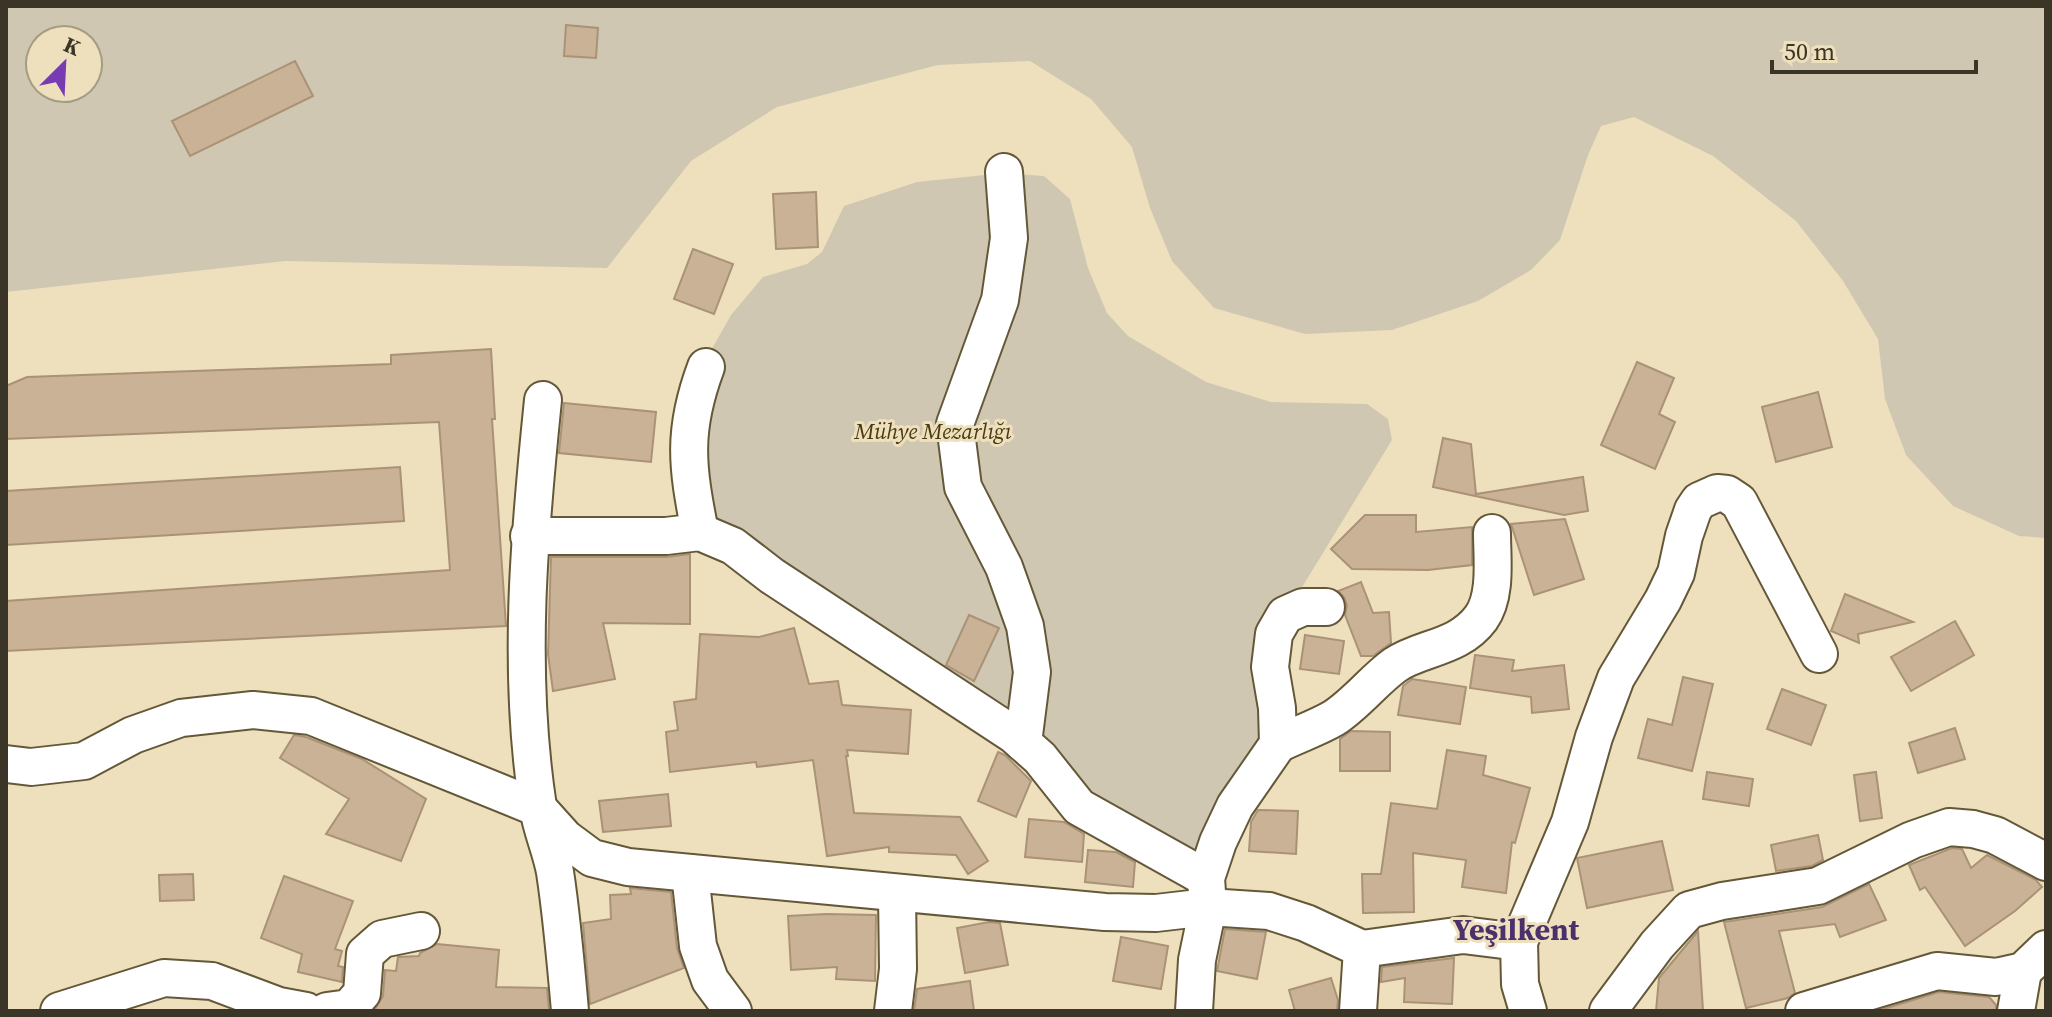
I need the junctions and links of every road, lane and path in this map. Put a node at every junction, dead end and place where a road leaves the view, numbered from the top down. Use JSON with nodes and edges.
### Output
{"nodes":[{"id":1,"x":1004,"y":172,"type":"dead end"},
{"id":2,"x":706,"y":367,"type":"dead end"},
{"id":3,"x":543,"y":400,"type":"dead end"},
{"id":4,"x":700,"y":532,"type":"junction"},
{"id":5,"x":1492,"y":533,"type":"dead end"},
{"id":6,"x":529,"y":536,"type":"junction"},
{"id":7,"x":1326,"y":607,"type":"dead end"},
{"id":8,"x":1819,"y":654,"type":"dead end"},
{"id":9,"x":1023,"y":743,"type":"junction"},
{"id":10,"x":1278,"y":744,"type":"junction"},
{"id":11,"x":6,"y":764,"type":"edge"},
{"id":12,"x":538,"y":808,"type":"junction"},
{"id":13,"x":2046,"y":862,"type":"edge"},
{"id":14,"x":690,"y":873,"type":"junction"},
{"id":15,"x":1207,"y":892,"type":"junction"},
{"id":16,"x":897,"y":894,"type":"junction"},
{"id":17,"x":421,"y":931,"type":"dead end"},
{"id":18,"x":1519,"y":942,"type":"junction"},
{"id":19,"x":1362,"y":949,"type":"junction"},
{"id":20,"x":2034,"y":960,"type":"edge"},
{"id":21,"x":59,"y":1011,"type":"edge"},
{"id":22,"x":306,"y":1011,"type":"edge"},
{"id":23,"x":327,"y":1011,"type":"edge"},
{"id":24,"x":570,"y":1011,"type":"edge"},
{"id":25,"x":733,"y":1011,"type":"edge"},
{"id":26,"x":893,"y":1011,"type":"edge"},
{"id":27,"x":1194,"y":1011,"type":"edge"},
{"id":28,"x":1358,"y":1011,"type":"edge"},
{"id":29,"x":1528,"y":1011,"type":"edge"},
{"id":30,"x":1608,"y":1011,"type":"edge"},
{"id":31,"x":1804,"y":1011,"type":"edge"},
{"id":32,"x":2016,"y":1011,"type":"edge"}],
"edges":[{"from":1,"to":9,"type":"street"},
{"from":2,"to":4,"type":"street"},
{"from":3,"to":6,"type":"street"},
{"from":4,"to":6,"type":"street"},
{"from":4,"to":9,"type":"street"},
{"from":5,"to":10,"type":"street"},
{"from":6,"to":12,"type":"street"},
{"from":7,"to":10,"type":"street"},
{"from":8,"to":18,"type":"street"},
{"from":9,"to":15,"type":"street"},
{"from":10,"to":15,"type":"street"},
{"from":11,"to":12,"type":"street"},
{"from":12,"to":14,"type":"street"},
{"from":12,"to":24,"type":"street"},
{"from":13,"to":30,"type":"street"},
{"from":14,"to":16,"type":"street"},
{"from":14,"to":25,"type":"street"},
{"from":15,"to":16,"type":"street"},
{"from":15,"to":19,"type":"street"},
{"from":15,"to":27,"type":"street"},
{"from":16,"to":26,"type":"street"},
{"from":17,"to":23,"type":"street"},
{"from":18,"to":19,"type":"street"},
{"from":18,"to":29,"type":"street"},
{"from":19,"to":28,"type":"street"},
{"from":20,"to":31,"type":"street"},
{"from":20,"to":32,"type":"street"},
{"from":21,"to":22,"type":"street"}]}
